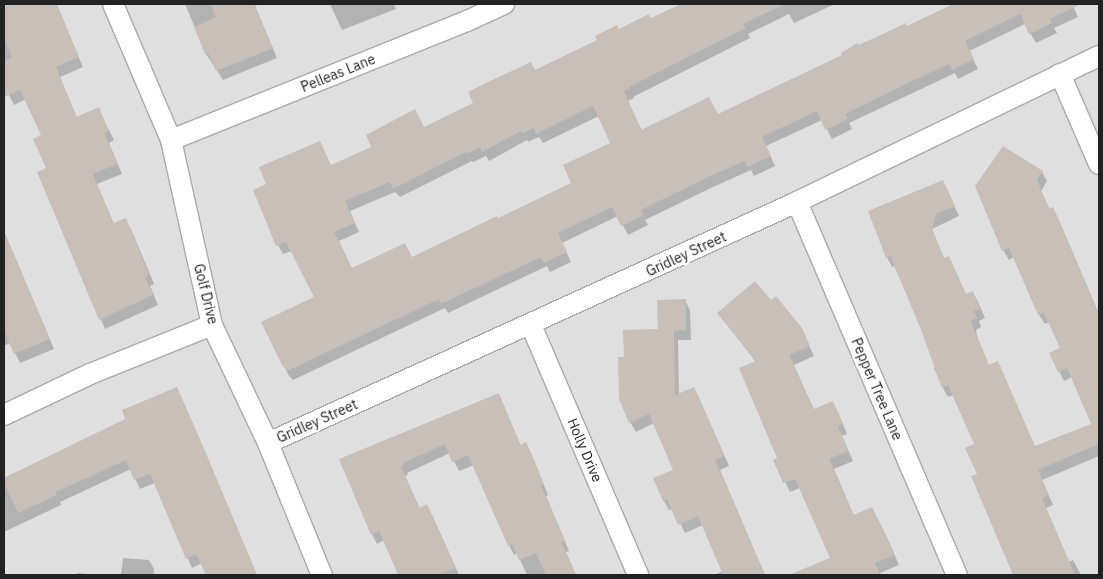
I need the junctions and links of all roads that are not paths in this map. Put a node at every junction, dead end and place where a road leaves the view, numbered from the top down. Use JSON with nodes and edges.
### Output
{"nodes":[{"id":1,"x":113,"y":4,"type":"edge"},
{"id":2,"x":504,"y":4,"type":"edge"},
{"id":3,"x":463,"y":12,"type":"edge"},
{"id":4,"x":1099,"y":56,"type":"edge"},
{"id":5,"x":1060,"y":74,"type":"junction"},
{"id":6,"x":171,"y":140,"type":"junction"},
{"id":7,"x":1099,"y":164,"type":"edge"},
{"id":8,"x":797,"y":202,"type":"junction"},
{"id":9,"x":212,"y":325,"type":"junction"},
{"id":10,"x":531,"y":325,"type":"junction"},
{"id":11,"x":4,"y":415,"type":"edge"},
{"id":12,"x":268,"y":442,"type":"junction"},
{"id":13,"x":322,"y":575,"type":"edge"},
{"id":14,"x":638,"y":575,"type":"edge"},
{"id":15,"x":956,"y":575,"type":"edge"}],
"edges":[{"from":1,"to":6,"type":"street","name":"Golf Drive"},
{"from":2,"to":3,"type":"street","name":"Pelleas Lane"},
{"from":3,"to":6,"type":"street","name":"Pelleas Lane"},
{"from":4,"to":5,"type":"street","name":"Gridley Street"},
{"from":5,"to":7,"type":"street"},
{"from":5,"to":8,"type":"street","name":"Gridley Street"},
{"from":6,"to":9,"type":"street","name":"Golf Drive"},
{"from":8,"to":10,"type":"street","name":"Gridley Street"},
{"from":8,"to":15,"type":"street","name":"Pepper Tree Lane"},
{"from":9,"to":11,"type":"street"},
{"from":9,"to":12,"type":"street","name":"Golf Drive"},
{"from":10,"to":12,"type":"street","name":"Gridley Street"},
{"from":10,"to":14,"type":"street","name":"Holly Drive"},
{"from":12,"to":13,"type":"street","name":"Golf Drive"}]}
